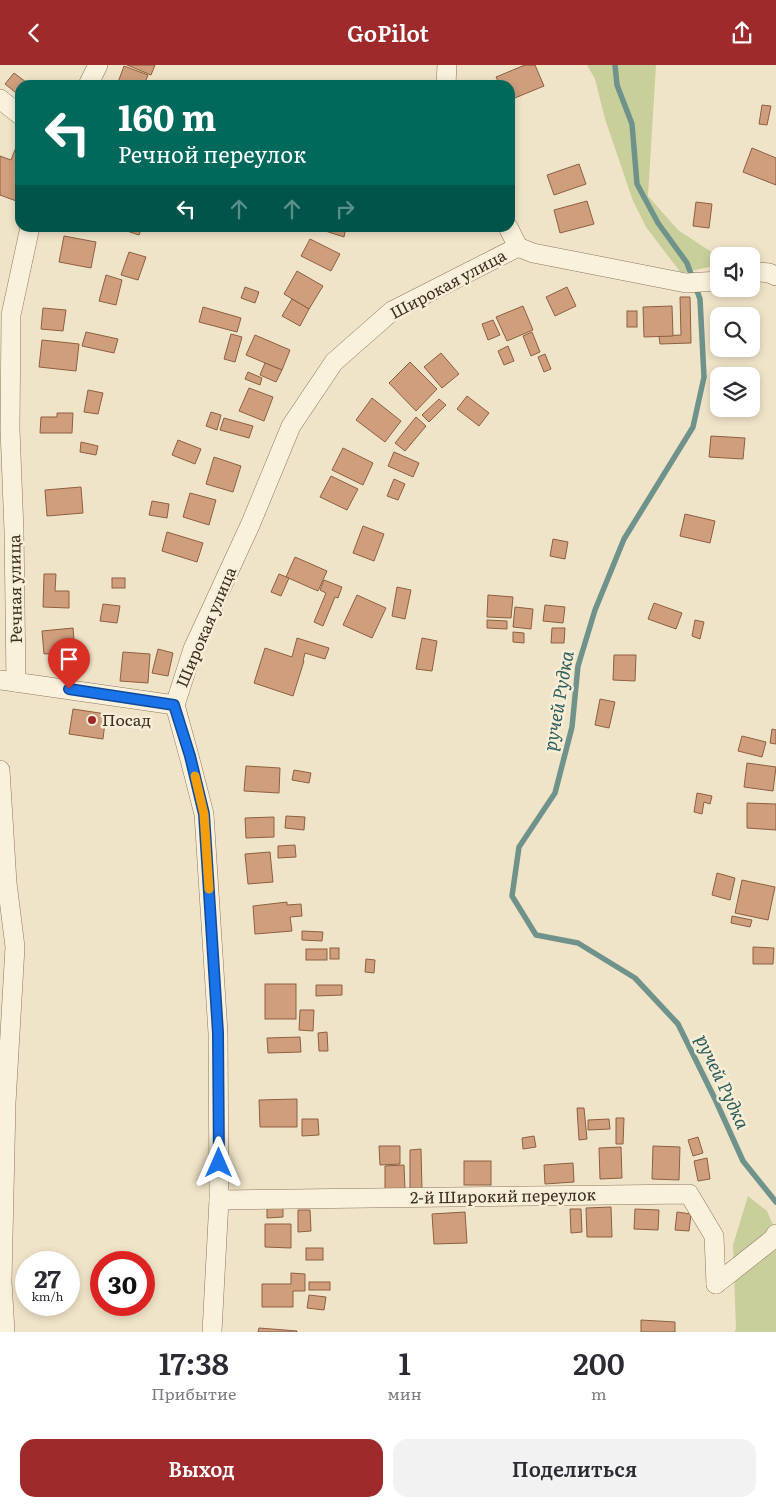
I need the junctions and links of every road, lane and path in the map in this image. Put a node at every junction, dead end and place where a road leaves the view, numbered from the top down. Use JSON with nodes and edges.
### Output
{"nodes":[{"id":1,"x":98,"y":65,"type":"edge"},
{"id":2,"x":447,"y":65,"type":"edge"},
{"id":3,"x":90,"y":80,"type":"edge"},
{"id":4,"x":446,"y":80,"type":"edge"},
{"id":5,"x":0,"y":99,"type":"edge"},
{"id":6,"x":15,"y":111,"type":"edge"},
{"id":7,"x":29,"y":232,"type":"edge"},
{"id":8,"x":510,"y":232,"type":"edge"},
{"id":9,"x":518,"y":247,"type":"junction"},
{"id":10,"x":760,"y":272,"type":"edge"},
{"id":11,"x":776,"y":276,"type":"edge"},
{"id":12,"x":702,"y":282,"type":"edge"},
{"id":13,"x":8,"y":681,"type":"edge"},
{"id":14,"x":174,"y":705,"type":"junction"},
{"id":15,"x":0,"y":770,"type":"edge"},
{"id":16,"x":219,"y":1200,"type":"junction"},
{"id":17,"x":774,"y":1237,"type":"edge"},
{"id":18,"x":5,"y":1332,"type":"edge"},
{"id":19,"x":212,"y":1332,"type":"edge"}],
"edges":[{"from":1,"to":3,"type":"street"},
{"from":2,"to":4,"type":"street"},
{"from":5,"to":6,"type":"street"},
{"from":7,"to":13,"type":"street","name":"Речная улица"},
{"from":8,"to":9,"type":"street","name":"Широкая улица"},
{"from":9,"to":12,"type":"street"},
{"from":9,"to":14,"type":"street","name":"Широкая улица"},
{"from":10,"to":11,"type":"street"},
{"from":13,"to":14,"type":"street"},
{"from":14,"to":16,"type":"street","name":"Широкая улица"},
{"from":15,"to":18,"type":"street"},
{"from":16,"to":17,"type":"street","name":"2-й Широкий переулок"},
{"from":16,"to":19,"type":"street","name":"Широкая улица"}]}
